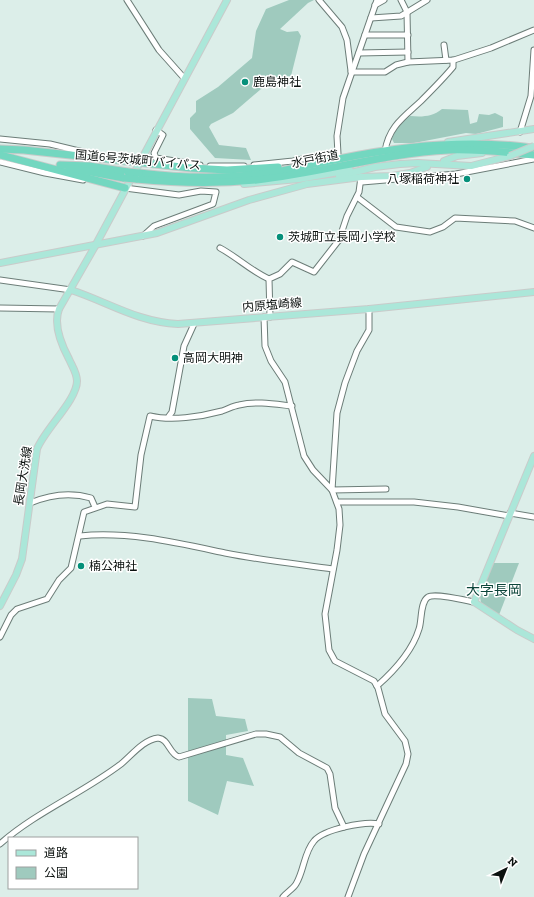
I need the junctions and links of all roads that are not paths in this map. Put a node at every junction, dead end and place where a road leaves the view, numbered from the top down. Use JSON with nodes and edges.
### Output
{"nodes":[{"id":1,"x":127,"y":0,"type":"edge"},
{"id":2,"x":227,"y":0,"type":"edge"},
{"id":3,"x":319,"y":0,"type":"edge"},
{"id":4,"x":384,"y":0,"type":"edge"},
{"id":5,"x":401,"y":0,"type":"edge"},
{"id":6,"x":427,"y":0,"type":"edge"},
{"id":7,"x":376,"y":3,"type":"edge"},
{"id":8,"x":407,"y":12,"type":"junction"},
{"id":9,"x":371,"y":18,"type":"junction"},
{"id":10,"x":534,"y":30,"type":"edge"},
{"id":11,"x":365,"y":35,"type":"junction"},
{"id":12,"x":408,"y":35,"type":"junction"},
{"id":13,"x":444,"y":45,"type":"dead end"},
{"id":14,"x":534,"y":50,"type":"edge"},
{"id":15,"x":408,"y":52,"type":"junction"},
{"id":16,"x":359,"y":53,"type":"junction"},
{"id":17,"x":446,"y":60,"type":"junction"},
{"id":18,"x":453,"y":60,"type":"junction"},
{"id":19,"x":408,"y":62,"type":"junction"},
{"id":20,"x":351,"y":72,"type":"junction"},
{"id":21,"x":184,"y":78,"type":"junction"},
{"id":22,"x":534,"y":129,"type":"edge"},
{"id":23,"x":156,"y":130,"type":"junction"},
{"id":24,"x":520,"y":132,"type":"junction"},
{"id":25,"x":0,"y":139,"type":"edge"},
{"id":26,"x":534,"y":147,"type":"edge"},
{"id":27,"x":0,"y":149,"type":"edge"},
{"id":28,"x":427,"y":149,"type":"junction"},
{"id":29,"x":386,"y":151,"type":"junction"},
{"id":30,"x":502,"y":152,"type":"junction"},
{"id":31,"x":0,"y":154,"type":"edge"},
{"id":32,"x":338,"y":155,"type":"junction"},
{"id":33,"x":534,"y":155,"type":"edge"},
{"id":34,"x":110,"y":159,"type":"junction"},
{"id":35,"x":534,"y":159,"type":"edge"},
{"id":36,"x":139,"y":161,"type":"junction"},
{"id":37,"x":444,"y":161,"type":"dead end"},
{"id":38,"x":0,"y":162,"type":"edge"},
{"id":39,"x":310,"y":166,"type":"junction"},
{"id":40,"x":375,"y":167,"type":"junction"},
{"id":41,"x":427,"y":167,"type":"dead end"},
{"id":42,"x":138,"y":176,"type":"junction"},
{"id":43,"x":94,"y":179,"type":"junction"},
{"id":44,"x":362,"y":180,"type":"junction"},
{"id":45,"x":318,"y":182,"type":"junction"},
{"id":46,"x":206,"y":184,"type":"junction"},
{"id":47,"x":125,"y":188,"type":"junction"},
{"id":48,"x":357,"y":197,"type":"junction"},
{"id":49,"x":534,"y":228,"type":"edge"},
{"id":50,"x":143,"y":236,"type":"junction"},
{"id":51,"x":96,"y":244,"type":"junction"},
{"id":52,"x":220,"y":248,"type":"dead end"},
{"id":53,"x":0,"y":263,"type":"edge"},
{"id":54,"x":269,"y":279,"type":"junction"},
{"id":55,"x":0,"y":280,"type":"edge"},
{"id":56,"x":71,"y":290,"type":"junction"},
{"id":57,"x":534,"y":292,"type":"edge"},
{"id":58,"x":0,"y":308,"type":"edge"},
{"id":59,"x":59,"y":309,"type":"junction"},
{"id":60,"x":368,"y":309,"type":"junction"},
{"id":61,"x":267,"y":317,"type":"junction"},
{"id":62,"x":194,"y":324,"type":"junction"},
{"id":63,"x":292,"y":406,"type":"junction"},
{"id":64,"x":169,"y":416,"type":"junction"},
{"id":65,"x":534,"y":456,"type":"edge"},
{"id":66,"x":386,"y":489,"type":"dead end"},
{"id":67,"x":332,"y":490,"type":"junction"},
{"id":68,"x":337,"y":502,"type":"junction"},
{"id":69,"x":30,"y":503,"type":"junction"},
{"id":70,"x":95,"y":507,"type":"junction"},
{"id":71,"x":510,"y":515,"type":"junction"},
{"id":72,"x":534,"y":517,"type":"edge"},
{"id":73,"x":80,"y":536,"type":"junction"},
{"id":74,"x":333,"y":569,"type":"junction"},
{"id":75,"x":474,"y":602,"type":"junction"},
{"id":76,"x":0,"y":606,"type":"edge"},
{"id":77,"x":0,"y":637,"type":"edge"},
{"id":78,"x":534,"y":639,"type":"edge"},
{"id":79,"x":377,"y":686,"type":"junction"},
{"id":80,"x":379,"y":824,"type":"junction"},
{"id":81,"x":344,"y":827,"type":"junction"},
{"id":82,"x":10,"y":837,"type":"edge"},
{"id":83,"x":283,"y":897,"type":"edge"},
{"id":84,"x":348,"y":897,"type":"edge"}],
"edges":[{"from":1,"to":21,"type":"street"},
{"from":2,"to":21,"type":"main road"},
{"from":3,"to":20,"type":"street"},
{"from":4,"to":7,"type":"street"},
{"from":5,"to":8,"type":"street"},
{"from":6,"to":8,"type":"street"},
{"from":7,"to":9,"type":"street"},
{"from":8,"to":9,"type":"street"},
{"from":8,"to":12,"type":"street"},
{"from":9,"to":11,"type":"street"},
{"from":10,"to":18,"type":"street"},
{"from":11,"to":12,"type":"street"},
{"from":11,"to":16,"type":"street"},
{"from":12,"to":15,"type":"street"},
{"from":13,"to":17,"type":"street"},
{"from":14,"to":24,"type":"street"},
{"from":15,"to":16,"type":"street"},
{"from":15,"to":19,"type":"street"},
{"from":16,"to":20,"type":"street"},
{"from":17,"to":18,"type":"street"},
{"from":17,"to":19,"type":"street"},
{"from":18,"to":29,"type":"street"},
{"from":19,"to":20,"type":"street"},
{"from":20,"to":32,"type":"street"},
{"from":21,"to":23,"type":"main road"},
{"from":22,"to":24,"type":"main road"},
{"from":23,"to":32,"type":"street"},
{"from":23,"to":36,"type":"main road"},
{"from":24,"to":28,"type":"main road"},
{"from":25,"to":34,"type":"street"},
{"from":26,"to":28,"type":"highway"},
{"from":26,"to":40,"type":"main road","bridge":true},
{"from":27,"to":34,"type":"highway"},
{"from":28,"to":29,"type":"highway","name":"水戸街道"},
{"from":28,"to":30,"type":"highway"},
{"from":28,"to":46,"type":"highway","name":"水戸街道"},
{"from":29,"to":32,"type":"highway","name":"水戸街道"},
{"from":30,"to":33,"type":"highway"},
{"from":30,"to":37,"type":"main road"},
{"from":31,"to":42,"type":"highway","name":"国道6号茨城町バイパス","bridge":true},
{"from":31,"to":43,"type":"highway"},
{"from":32,"to":39,"type":"highway","name":"水戸街道"},
{"from":34,"to":36,"type":"highway"},
{"from":35,"to":44,"type":"street"},
{"from":36,"to":39,"type":"highway"},
{"from":36,"to":47,"type":"main road"},
{"from":38,"to":43,"type":"street"},
{"from":39,"to":42,"type":"highway","name":"国道6号茨城町バイパス"},
{"from":40,"to":45,"type":"main road"},
{"from":40,"to":46,"type":"main road"},
{"from":41,"to":44,"type":"main road"},
{"from":42,"to":46,"type":"highway","name":"国道6号茨城町バイパス"},
{"from":43,"to":47,"type":"highway"},
{"from":44,"to":45,"type":"main road"},
{"from":44,"to":48,"type":"street"},
{"from":45,"to":50,"type":"main road"},
{"from":47,"to":50,"type":"street"},
{"from":47,"to":51,"type":"main road"},
{"from":48,"to":49,"type":"street"},
{"from":48,"to":54,"type":"street"},
{"from":50,"to":51,"type":"main road"},
{"from":51,"to":53,"type":"main road"},
{"from":51,"to":56,"type":"main road"},
{"from":52,"to":54,"type":"street"},
{"from":54,"to":61,"type":"street"},
{"from":55,"to":56,"type":"street"},
{"from":56,"to":59,"type":"main road","name":"長岡大洗線"},
{"from":56,"to":62,"type":"main road","name":"内原塩崎線"},
{"from":57,"to":60,"type":"main road","name":"内原塩崎線"},
{"from":58,"to":59,"type":"street"},
{"from":59,"to":69,"type":"main road","name":"長岡大洗線"},
{"from":60,"to":61,"type":"main road","name":"内原塩崎線"},
{"from":60,"to":67,"type":"street"},
{"from":61,"to":62,"type":"main road","name":"内原塩崎線"},
{"from":61,"to":63,"type":"street"},
{"from":62,"to":64,"type":"street"},
{"from":63,"to":64,"type":"street"},
{"from":63,"to":67,"type":"street"},
{"from":64,"to":70,"type":"street"},
{"from":65,"to":71,"type":"main road"},
{"from":66,"to":67,"type":"street"},
{"from":67,"to":68,"type":"street"},
{"from":68,"to":71,"type":"street"},
{"from":68,"to":74,"type":"street"},
{"from":69,"to":70,"type":"street"},
{"from":69,"to":76,"type":"main road","name":"長岡大洗線"},
{"from":70,"to":73,"type":"street"},
{"from":71,"to":72,"type":"street"},
{"from":71,"to":75,"type":"main road"},
{"from":73,"to":74,"type":"street"},
{"from":73,"to":77,"type":"street"},
{"from":74,"to":79,"type":"street"},
{"from":75,"to":78,"type":"main road"},
{"from":75,"to":79,"type":"street"},
{"from":79,"to":80,"type":"street"},
{"from":80,"to":81,"type":"street"},
{"from":80,"to":84,"type":"street"},
{"from":81,"to":82,"type":"street"},
{"from":81,"to":83,"type":"street"}]}
